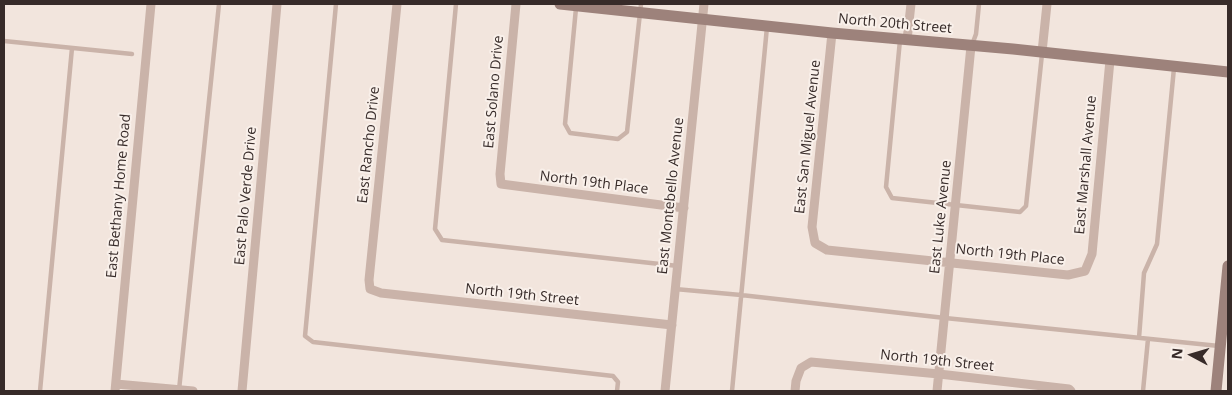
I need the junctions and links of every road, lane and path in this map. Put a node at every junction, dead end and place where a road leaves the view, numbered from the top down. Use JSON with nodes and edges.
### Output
{"nodes":[{"id":1,"x":151,"y":4,"type":"edge"},
{"id":2,"x":219,"y":4,"type":"edge"},
{"id":3,"x":277,"y":4,"type":"edge"},
{"id":4,"x":336,"y":4,"type":"edge"},
{"id":5,"x":397,"y":4,"type":"edge"},
{"id":6,"x":456,"y":4,"type":"edge"},
{"id":7,"x":516,"y":4,"type":"edge"},
{"id":8,"x":560,"y":4,"type":"edge"},
{"id":9,"x":704,"y":4,"type":"edge"},
{"id":10,"x":912,"y":4,"type":"edge"},
{"id":11,"x":979,"y":4,"type":"edge"},
{"id":12,"x":1047,"y":4,"type":"edge"},
{"id":13,"x":577,"y":6,"type":"junction"},
{"id":14,"x":641,"y":8,"type":"edge"},
{"id":15,"x":703,"y":19,"type":"junction"},
{"id":16,"x":767,"y":26,"type":"junction"},
{"id":17,"x":832,"y":33,"type":"junction"},
{"id":18,"x":904,"y":40,"type":"junction"},
{"id":19,"x":4,"y":41,"type":"edge"},
{"id":20,"x":971,"y":46,"type":"junction"},
{"id":21,"x":72,"y":48,"type":"junction"},
{"id":22,"x":1042,"y":52,"type":"junction"},
{"id":23,"x":132,"y":54,"type":"dead end"},
{"id":24,"x":1110,"y":60,"type":"junction"},
{"id":25,"x":1174,"y":67,"type":"junction"},
{"id":26,"x":1228,"y":72,"type":"edge"},
{"id":27,"x":501,"y":184,"type":"joint"},
{"id":28,"x":956,"y":205,"type":"junction"},
{"id":29,"x":684,"y":208,"type":"junction"},
{"id":30,"x":815,"y":242,"type":"joint"},
{"id":31,"x":950,"y":262,"type":"junction"},
{"id":32,"x":678,"y":266,"type":"junction"},
{"id":33,"x":1228,"y":266,"type":"edge"},
{"id":34,"x":1085,"y":271,"type":"joint"},
{"id":35,"x":370,"y":289,"type":"joint"},
{"id":36,"x":676,"y":289,"type":"junction"},
{"id":37,"x":741,"y":295,"type":"junction"},
{"id":38,"x":945,"y":318,"type":"junction"},
{"id":39,"x":672,"y":324,"type":"junction"},
{"id":40,"x":1139,"y":338,"type":"junction"},
{"id":41,"x":1148,"y":339,"type":"junction"},
{"id":42,"x":1221,"y":346,"type":"junction"},
{"id":43,"x":938,"y":374,"type":"junction"},
{"id":44,"x":115,"y":387,"type":"edge"},
{"id":45,"x":179,"y":390,"type":"edge"},
{"id":46,"x":40,"y":391,"type":"edge"},
{"id":47,"x":193,"y":391,"type":"edge"},
{"id":48,"x":242,"y":391,"type":"edge"},
{"id":49,"x":617,"y":391,"type":"edge"},
{"id":50,"x":666,"y":391,"type":"edge"},
{"id":51,"x":732,"y":391,"type":"edge"},
{"id":52,"x":795,"y":391,"type":"edge"},
{"id":53,"x":937,"y":391,"type":"edge"},
{"id":54,"x":1071,"y":391,"type":"edge"},
{"id":55,"x":1143,"y":391,"type":"edge"},
{"id":56,"x":1216,"y":391,"type":"edge"}],
"edges":[{"from":1,"to":44,"type":"street","name":"East Bethany Home Road"},
{"from":2,"to":45,"type":"lane"},
{"from":3,"to":48,"type":"street","name":"East Palo Verde Drive"},
{"from":4,"to":49,"type":"lane"},
{"from":5,"to":35,"type":"street","name":"East Rancho Drive"},
{"from":6,"to":32,"type":"lane"},
{"from":7,"to":27,"type":"street","name":"East Solano Drive"},
{"from":8,"to":13,"type":"street","name":"North 20th Street"},
{"from":9,"to":15,"type":"street","name":"East Montebello Avenue"},
{"from":10,"to":18,"type":"street"},
{"from":11,"to":20,"type":"lane"},
{"from":12,"to":22,"type":"street"},
{"from":13,"to":14,"type":"street","name":"North 20th Street"},
{"from":13,"to":14,"type":"lane"},
{"from":14,"to":15,"type":"street","name":"North 20th Street"},
{"from":15,"to":16,"type":"street","name":"North 20th Street"},
{"from":15,"to":29,"type":"street","name":"East Montebello Avenue"},
{"from":16,"to":17,"type":"street","name":"North 20th Street"},
{"from":16,"to":37,"type":"lane"},
{"from":17,"to":18,"type":"street","name":"North 20th Street"},
{"from":17,"to":30,"type":"street","name":"East San Miguel Avenue"},
{"from":18,"to":20,"type":"street","name":"North 20th Street"},
{"from":18,"to":28,"type":"lane"},
{"from":19,"to":21,"type":"lane"},
{"from":20,"to":22,"type":"street","name":"North 20th Street"},
{"from":20,"to":28,"type":"street","name":"East Luke Avenue"},
{"from":21,"to":23,"type":"lane"},
{"from":21,"to":46,"type":"lane"},
{"from":22,"to":24,"type":"street","name":"North 20th Street"},
{"from":22,"to":28,"type":"lane"},
{"from":24,"to":25,"type":"street","name":"North 20th Street"},
{"from":24,"to":34,"type":"street","name":"East Marshall Avenue"},
{"from":25,"to":26,"type":"street","name":"North 20th Street"},
{"from":25,"to":40,"type":"lane"},
{"from":27,"to":29,"type":"street","name":"North 19th Place"},
{"from":28,"to":31,"type":"street","name":"East Luke Avenue"},
{"from":29,"to":32,"type":"street","name":"East Montebello Avenue"},
{"from":30,"to":31,"type":"street","name":"North 19th Place"},
{"from":31,"to":34,"type":"street","name":"North 19th Place"},
{"from":31,"to":38,"type":"street","name":"East Luke Avenue"},
{"from":32,"to":36,"type":"street","name":"East Montebello Avenue"},
{"from":33,"to":42,"type":"street"},
{"from":35,"to":39,"type":"street","name":"North 19th Street"},
{"from":36,"to":37,"type":"lane"},
{"from":36,"to":39,"type":"street","name":"East Montebello Avenue"},
{"from":37,"to":38,"type":"lane"},
{"from":37,"to":51,"type":"lane"},
{"from":38,"to":40,"type":"lane"},
{"from":38,"to":43,"type":"street","name":"East Luke Avenue"},
{"from":39,"to":50,"type":"street","name":"East Montebello Avenue"},
{"from":40,"to":41,"type":"lane"},
{"from":41,"to":42,"type":"lane"},
{"from":41,"to":55,"type":"lane"},
{"from":42,"to":56,"type":"street"},
{"from":43,"to":52,"type":"street","name":"North 19th Street"},
{"from":43,"to":53,"type":"street","name":"East Luke Avenue"},
{"from":43,"to":54,"type":"street","name":"North 19th Street"},
{"from":44,"to":45,"type":"street"},
{"from":45,"to":47,"type":"street"}]}
